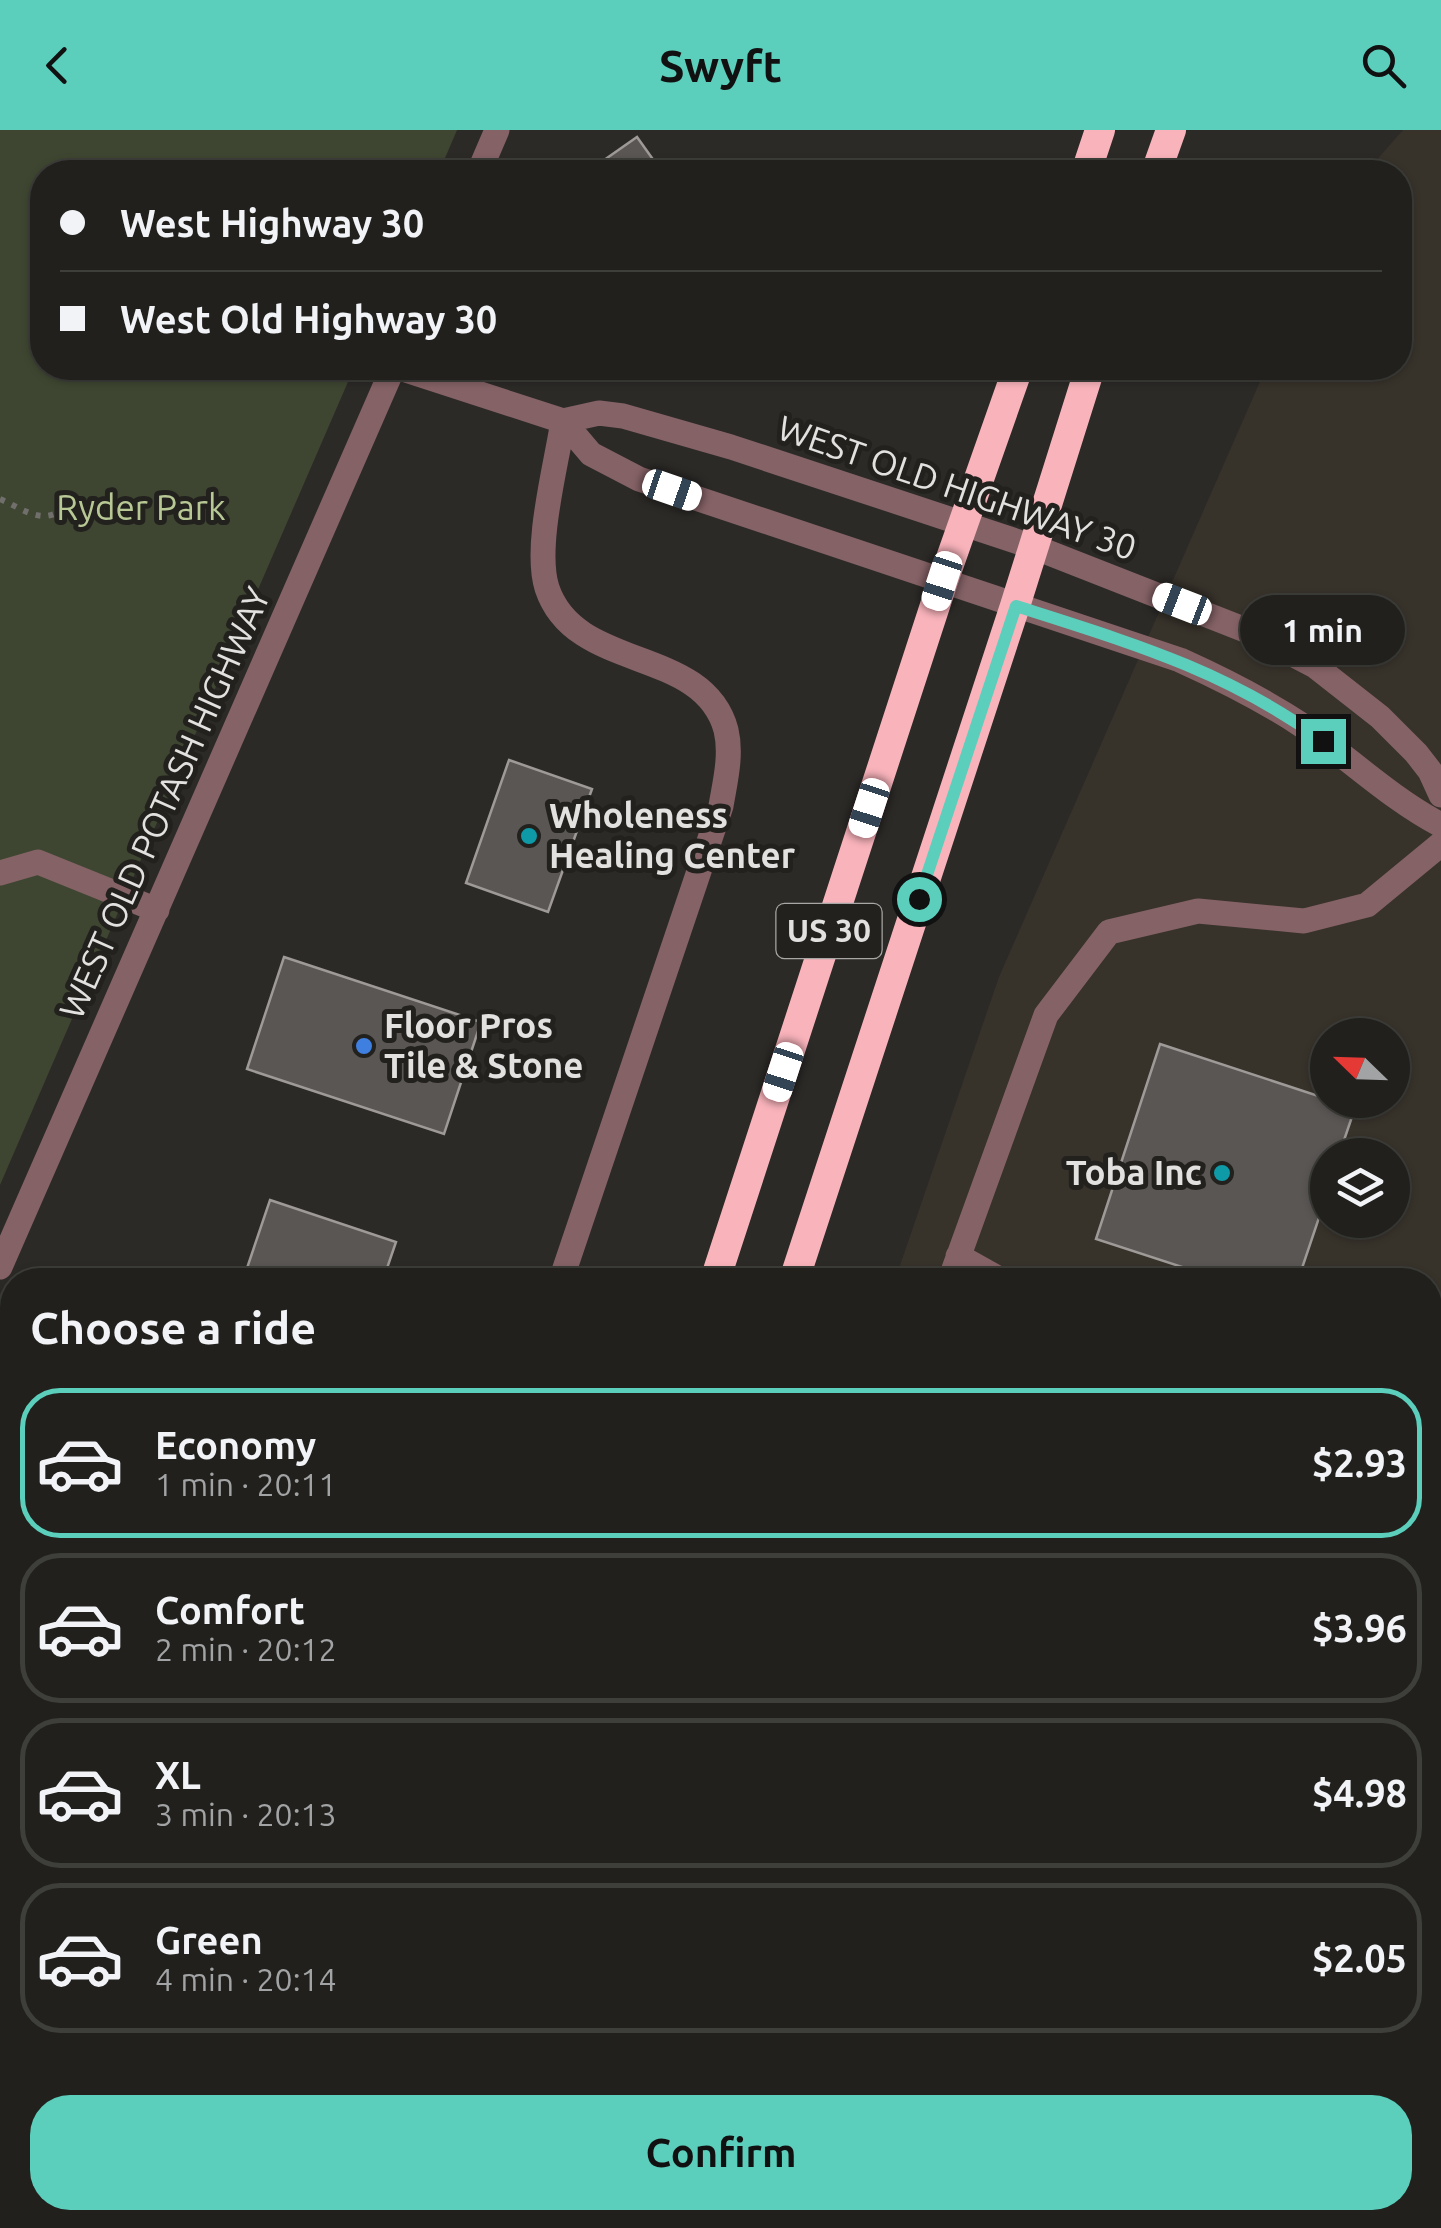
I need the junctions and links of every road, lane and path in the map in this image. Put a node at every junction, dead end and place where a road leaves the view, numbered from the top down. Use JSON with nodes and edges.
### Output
{"nodes":[{"id":1,"x":497,"y":130,"type":"edge"},
{"id":2,"x":1100,"y":130,"type":"edge"},
{"id":3,"x":1171,"y":130,"type":"edge"},
{"id":4,"x":483,"y":160,"type":"edge"},
{"id":5,"x":1090,"y":160,"type":"edge"},
{"id":6,"x":1160,"y":160,"type":"edge"},
{"id":7,"x":392,"y":380,"type":"edge"},
{"id":8,"x":434,"y":380,"type":"edge"},
{"id":9,"x":1014,"y":380,"type":"edge"},
{"id":10,"x":1086,"y":380,"type":"edge"},
{"id":11,"x":563,"y":422,"type":"junction"},
{"id":12,"x":0,"y":499,"type":"edge"},
{"id":13,"x":73,"y":501,"type":"dead end"},
{"id":14,"x":963,"y":524,"type":"junction"},
{"id":15,"x":1034,"y":547,"type":"junction"},
{"id":16,"x":942,"y":581,"type":"junction"},
{"id":17,"x":1016,"y":606,"type":"junction"},
{"id":18,"x":1441,"y":795,"type":"edge"},
{"id":19,"x":1441,"y":825,"type":"edge"},
{"id":20,"x":1441,"y":844,"type":"edge"},
{"id":21,"x":0,"y":873,"type":"edge"},
{"id":22,"x":157,"y":910,"type":"junction"},
{"id":23,"x":0,"y":1267,"type":"edge"},
{"id":24,"x":565,"y":1268,"type":"edge"},
{"id":25,"x":719,"y":1268,"type":"edge"},
{"id":26,"x":798,"y":1268,"type":"edge"},
{"id":27,"x":954,"y":1268,"type":"edge"}],
"edges":[{"from":1,"to":4,"type":"street"},
{"from":2,"to":5,"type":"highway"},
{"from":3,"to":6,"type":"highway"},
{"from":7,"to":22,"type":"street","name":"WEST OLD POTASH HIGHWAY"},
{"from":8,"to":11,"type":"street","name":"WEST OLD HIGHWAY 30"},
{"from":9,"to":14,"type":"highway","number":"US 30"},
{"from":10,"to":15,"type":"highway","number":"US 30"},
{"from":11,"to":14,"type":"street","name":"WEST OLD HIGHWAY 30"},
{"from":11,"to":16,"type":"street","name":"WEST OLD HIGHWAY 30"},
{"from":11,"to":24,"type":"street"},
{"from":12,"to":13,"type":"path"},
{"from":14,"to":15,"type":"street","name":"WEST OLD HIGHWAY 30"},
{"from":14,"to":16,"type":"highway","number":"US 30"},
{"from":15,"to":17,"type":"highway","number":"US 30"},
{"from":15,"to":18,"type":"street","name":"WEST OLD HIGHWAY 30"},
{"from":16,"to":17,"type":"street","name":"WEST OLD HIGHWAY 30"},
{"from":16,"to":25,"type":"highway","number":"US 30"},
{"from":17,"to":19,"type":"street","name":"WEST OLD HIGHWAY 30"},
{"from":17,"to":26,"type":"highway","number":"US 30"},
{"from":20,"to":27,"type":"street"},
{"from":21,"to":22,"type":"street"},
{"from":22,"to":23,"type":"street","name":"WEST OLD POTASH HIGHWAY"}]}
